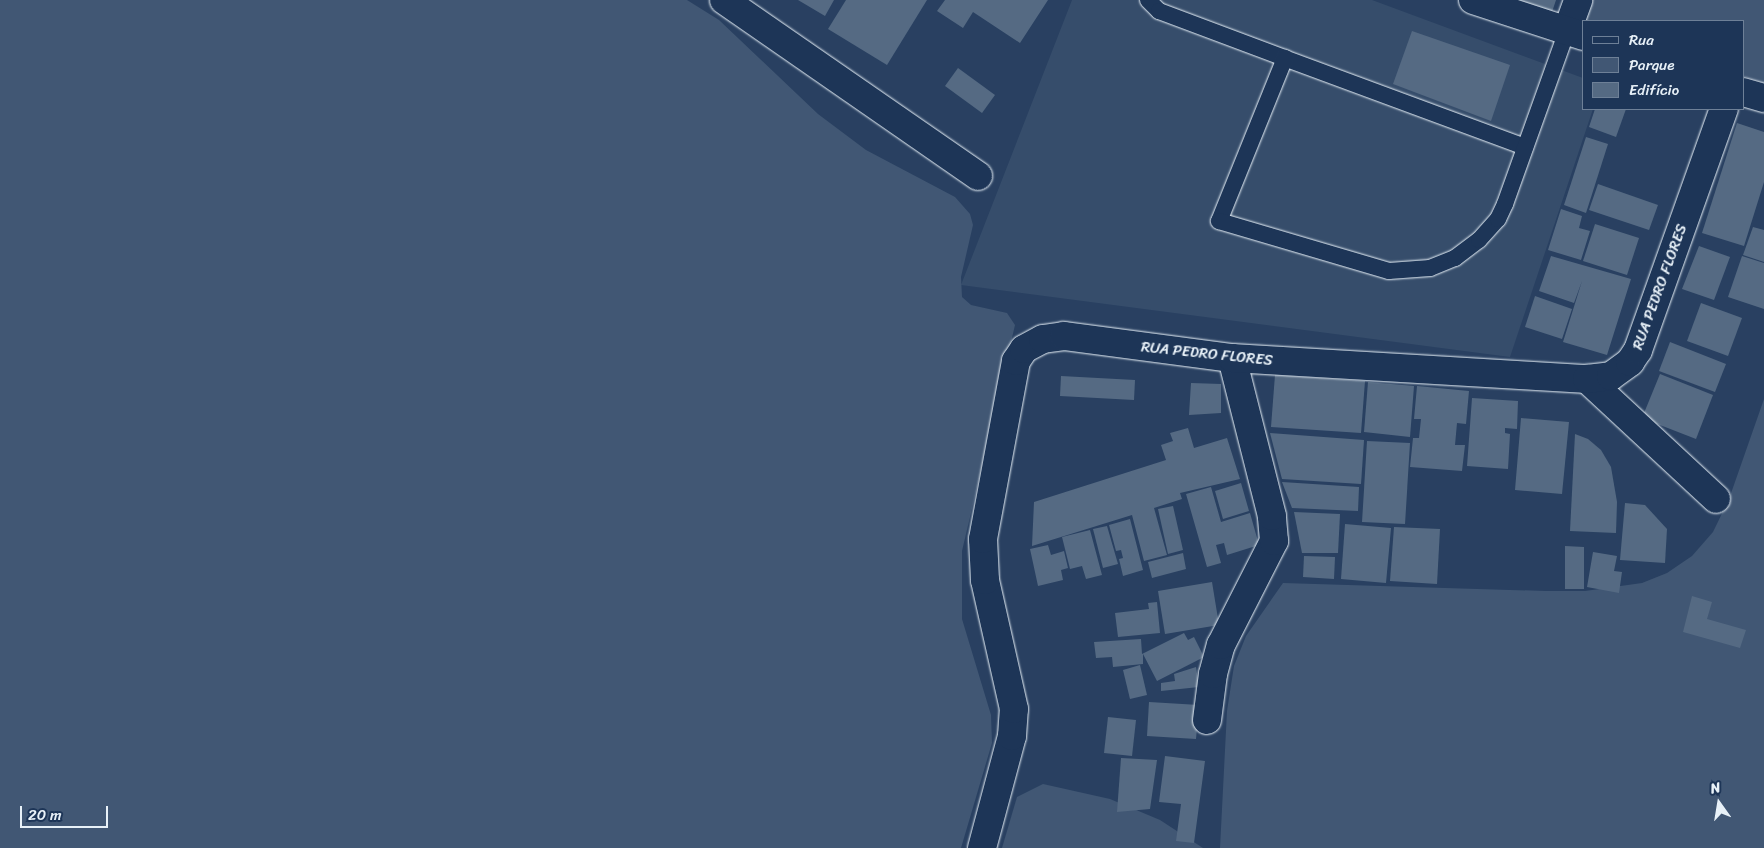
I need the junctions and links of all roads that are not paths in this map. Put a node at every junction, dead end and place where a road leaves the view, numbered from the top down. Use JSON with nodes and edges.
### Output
{"nodes":[{"id":1,"x":724,"y":0,"type":"edge"},
{"id":2,"x":1148,"y":0,"type":"edge"},
{"id":3,"x":1473,"y":0,"type":"edge"},
{"id":4,"x":1578,"y":0,"type":"edge"},
{"id":5,"x":1575,"y":34,"type":"edge"},
{"id":6,"x":1285,"y":58,"type":"junction"},
{"id":7,"x":1744,"y":92,"type":"edge"},
{"id":8,"x":1764,"y":98,"type":"edge"},
{"id":9,"x":1724,"y":110,"type":"edge"},
{"id":10,"x":1525,"y":147,"type":"junction"},
{"id":11,"x":978,"y":176,"type":"dead end"},
{"id":12,"x":1232,"y":358,"type":"junction"},
{"id":13,"x":1587,"y":379,"type":"junction"},
{"id":14,"x":1716,"y":499,"type":"dead end"},
{"id":15,"x":1207,"y":720,"type":"dead end"},
{"id":16,"x":982,"y":848,"type":"edge"}],
"edges":[{"from":1,"to":11,"type":"street"},
{"from":2,"to":6,"type":"lane"},
{"from":3,"to":5,"type":"street"},
{"from":4,"to":5,"type":"street"},
{"from":5,"to":10,"type":"lane"},
{"from":6,"to":10,"type":"lane"},
{"from":6,"to":10,"type":"lane"},
{"from":7,"to":8,"type":"street"},
{"from":9,"to":13,"type":"street","name":"RUA PEDRO FLORES"},
{"from":12,"to":13,"type":"street","name":"RUA PEDRO FLORES"},
{"from":12,"to":15,"type":"street"},
{"from":12,"to":16,"type":"street","name":"RUA PEDRO FLORES"},
{"from":13,"to":14,"type":"street"}]}
